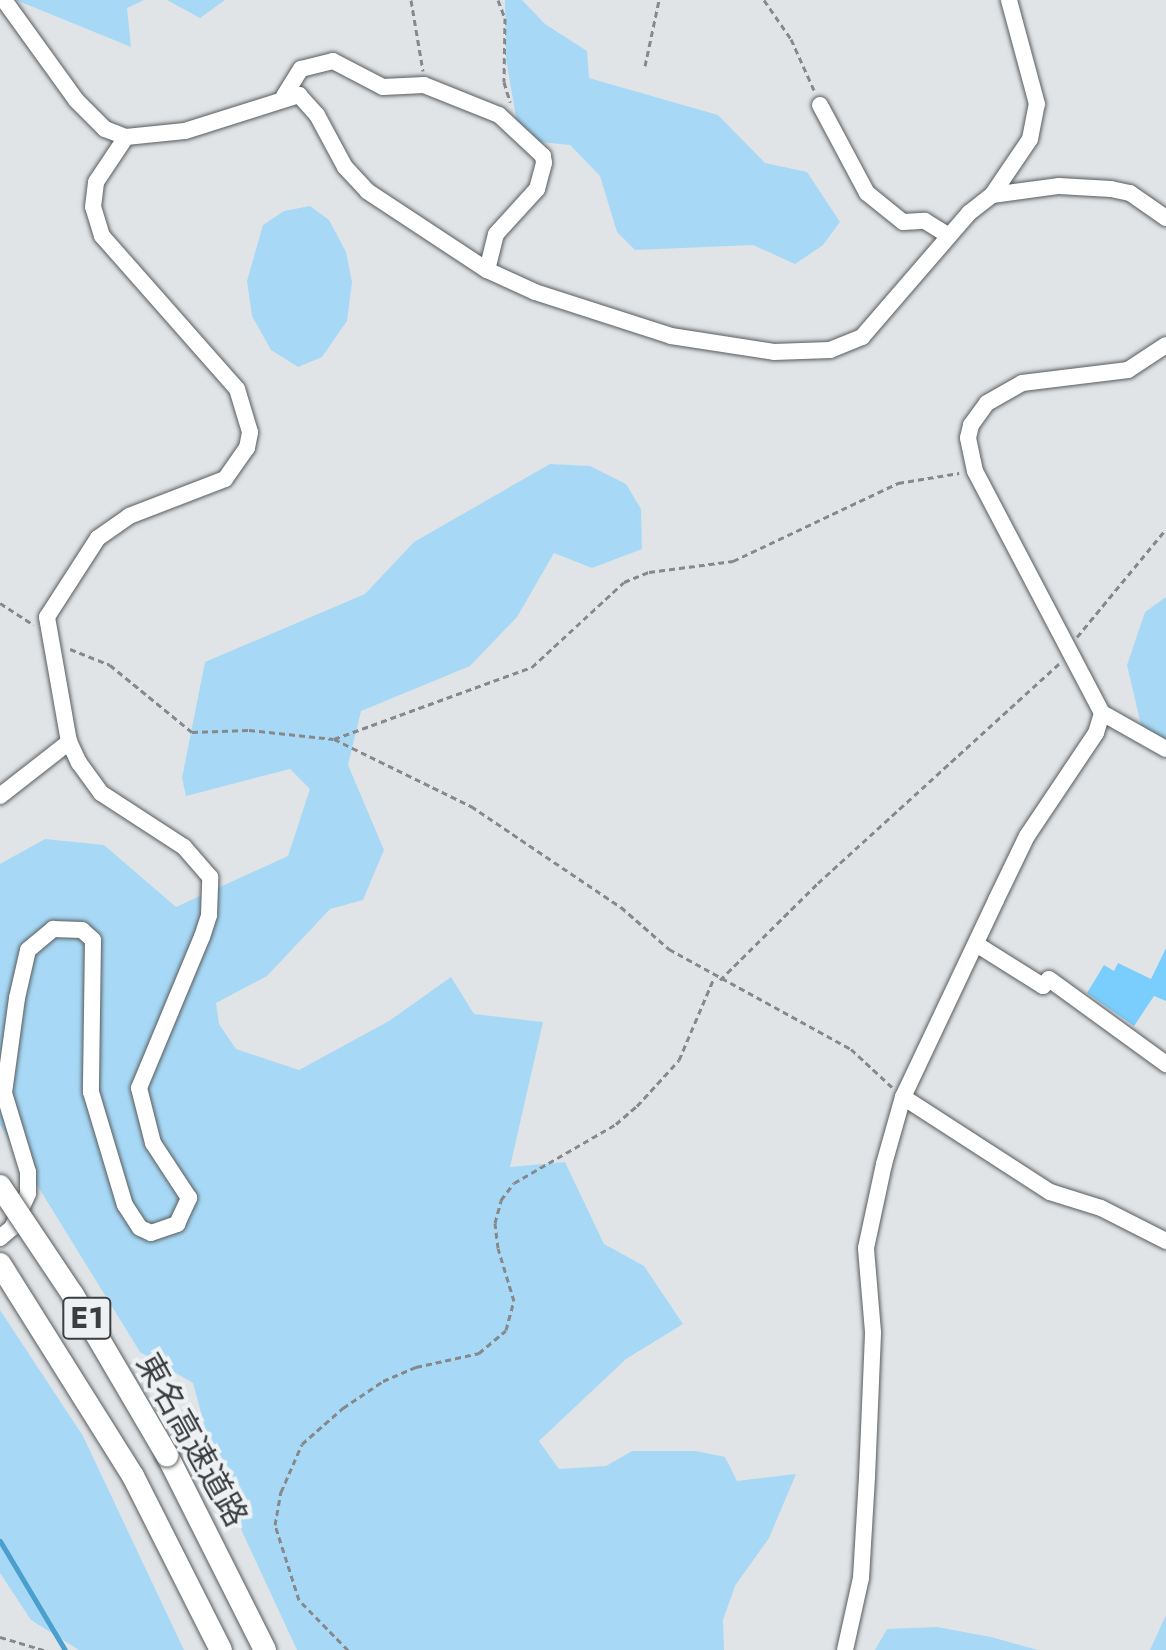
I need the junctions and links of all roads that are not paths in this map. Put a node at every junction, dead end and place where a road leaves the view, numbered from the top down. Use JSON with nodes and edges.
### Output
{"nodes":[{"id":1,"x":4,"y":0,"type":"edge"},
{"id":2,"x":1009,"y":0,"type":"edge"},
{"id":3,"x":284,"y":96,"type":"junction"},
{"id":4,"x":820,"y":105,"type":"road end"},
{"id":5,"x":126,"y":137,"type":"junction"},
{"id":6,"x":992,"y":195,"type":"junction"},
{"id":7,"x":1166,"y":218,"type":"edge"},
{"id":8,"x":949,"y":236,"type":"junction"},
{"id":9,"x":487,"y":270,"type":"junction"},
{"id":10,"x":1166,"y":345,"type":"edge"},
{"id":11,"x":1102,"y":713,"type":"junction"},
{"id":12,"x":69,"y":742,"type":"junction"},
{"id":13,"x":1166,"y":749,"type":"edge"},
{"id":14,"x":0,"y":796,"type":"edge"},
{"id":15,"x":976,"y":944,"type":"junction"},
{"id":16,"x":1166,"y":1064,"type":"edge"},
{"id":17,"x":903,"y":1097,"type":"junction"},
{"id":18,"x":0,"y":1186,"type":"edge"},
{"id":19,"x":0,"y":1238,"type":"edge"},
{"id":20,"x":1166,"y":1241,"type":"edge"},
{"id":21,"x":0,"y":1264,"type":"edge"},
{"id":22,"x":221,"y":1650,"type":"edge"},
{"id":23,"x":265,"y":1650,"type":"edge"},
{"id":24,"x":845,"y":1650,"type":"edge"}],
"edges":[{"from":1,"to":5,"type":"street"},
{"from":2,"to":6,"type":"street"},
{"from":3,"to":5,"type":"street"},
{"from":3,"to":9,"type":"street"},
{"from":3,"to":9,"type":"street"},
{"from":4,"to":8,"type":"street"},
{"from":5,"to":12,"type":"street"},
{"from":6,"to":7,"type":"street"},
{"from":6,"to":8,"type":"street"},
{"from":8,"to":9,"type":"street"},
{"from":10,"to":11,"type":"street"},
{"from":11,"to":13,"type":"street"},
{"from":11,"to":15,"type":"street"},
{"from":12,"to":14,"type":"street"},
{"from":12,"to":19,"type":"street"},
{"from":15,"to":16,"type":"street"},
{"from":15,"to":17,"type":"street"},
{"from":17,"to":20,"type":"street"},
{"from":17,"to":24,"type":"street"},
{"from":18,"to":23,"type":"highway","name":"東名高速道路","number":"E1","bridge":true},
{"from":21,"to":22,"type":"highway","number":"E1"}]}
